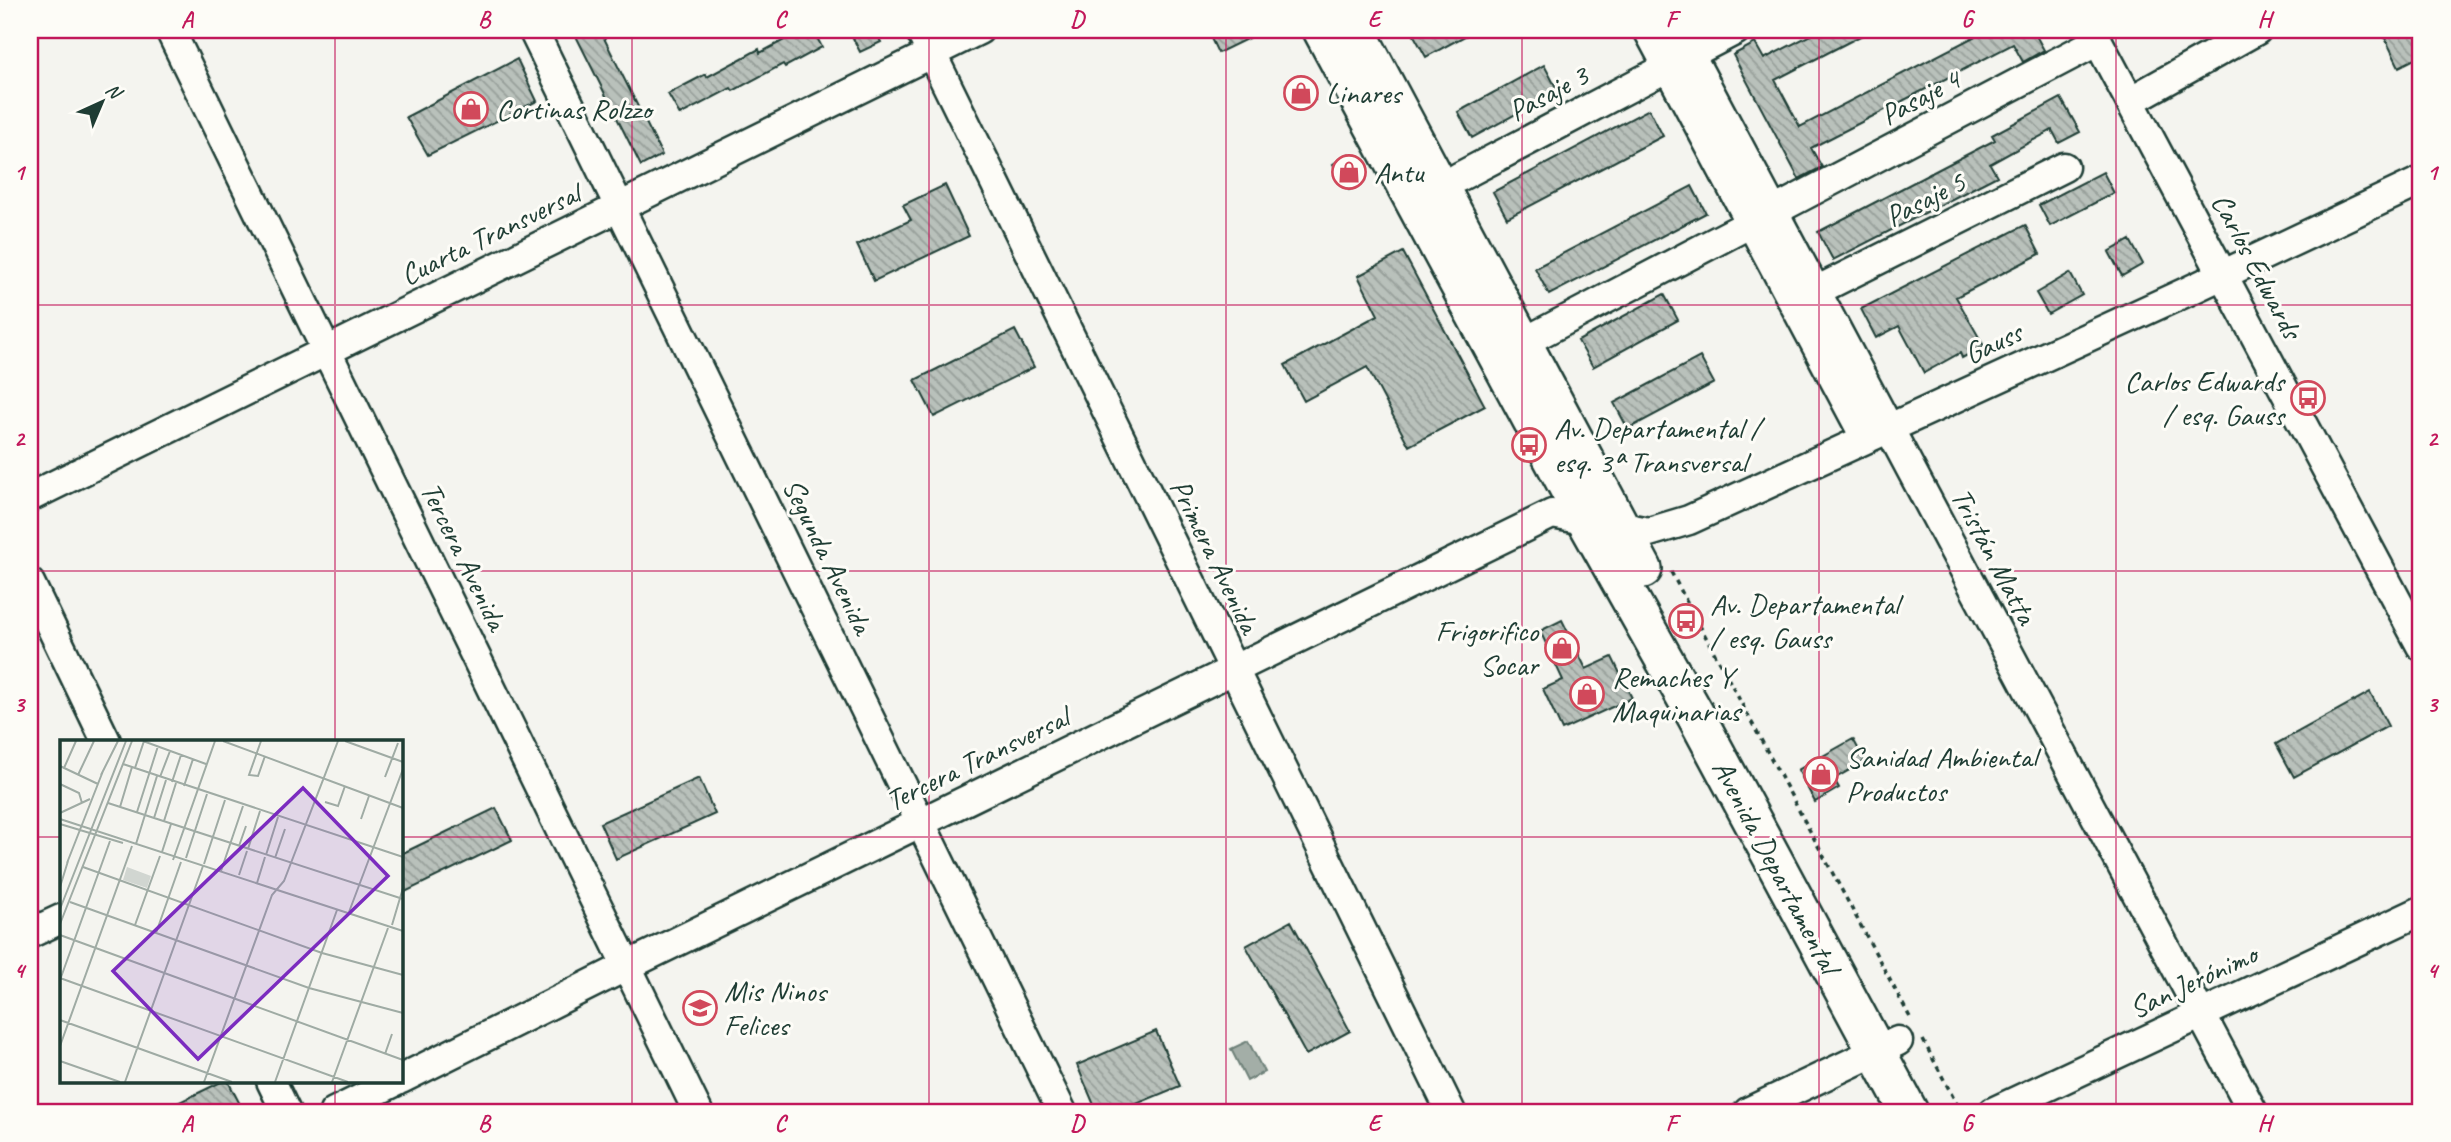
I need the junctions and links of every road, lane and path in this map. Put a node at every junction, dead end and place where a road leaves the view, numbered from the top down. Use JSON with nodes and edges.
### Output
{"nodes":[{"id":1,"x":170,"y":30,"type":"edge"},
{"id":2,"x":533,"y":30,"type":"edge"},
{"id":3,"x":979,"y":30,"type":"edge"},
{"id":4,"x":1322,"y":30,"type":"edge"},
{"id":5,"x":1648,"y":30,"type":"edge"},
{"id":6,"x":1736,"y":30,"type":"edge"},
{"id":7,"x":2257,"y":30,"type":"edge"},
{"id":8,"x":1365,"y":33,"type":"edge"},
{"id":9,"x":2095,"y":35,"type":"edge"},
{"id":10,"x":926,"y":41,"type":"edge"},
{"id":11,"x":1678,"y":50,"type":"edge"},
{"id":12,"x":2130,"y":101,"type":"junction"},
{"id":13,"x":2064,"y":167,"type":"dead end"},
{"id":14,"x":1459,"y":177,"type":"dead end"},
{"id":15,"x":2421,"y":181,"type":"edge"},
{"id":16,"x":620,"y":207,"type":"junction"},
{"id":17,"x":1762,"y":217,"type":"junction"},
{"id":18,"x":2224,"y":274,"type":"junction"},
{"id":19,"x":1816,"y":291,"type":"junction"},
{"id":20,"x":1524,"y":342,"type":"junction"},
{"id":21,"x":327,"y":351,"type":"junction"},
{"id":22,"x":1878,"y":433,"type":"junction"},
{"id":23,"x":30,"y":498,"type":"edge"},
{"id":24,"x":1585,"y":519,"type":"junction"},
{"id":25,"x":1619,"y":528,"type":"junction"},
{"id":26,"x":30,"y":583,"type":"edge"},
{"id":27,"x":2421,"y":646,"type":"edge"},
{"id":28,"x":1234,"y":670,"type":"junction"},
{"id":29,"x":106,"y":740,"type":"edge"},
{"id":30,"x":921,"y":824,"type":"junction"},
{"id":31,"x":2421,"y":911,"type":"edge"},
{"id":32,"x":60,"y":919,"type":"edge"},
{"id":33,"x":31,"y":933,"type":"edge"},
{"id":34,"x":627,"y":966,"type":"junction"},
{"id":35,"x":2201,"y":1014,"type":"junction"},
{"id":36,"x":1887,"y":1046,"type":"junction"},
{"id":37,"x":402,"y":1078,"type":"edge"},
{"id":38,"x":271,"y":1082,"type":"edge"},
{"id":39,"x":395,"y":1082,"type":"edge"},
{"id":40,"x":286,"y":1112,"type":"edge"},
{"id":41,"x":334,"y":1112,"type":"edge"},
{"id":42,"x":698,"y":1112,"type":"edge"},
{"id":43,"x":1062,"y":1112,"type":"edge"},
{"id":44,"x":1451,"y":1112,"type":"edge"},
{"id":45,"x":1748,"y":1112,"type":"edge"},
{"id":46,"x":1909,"y":1112,"type":"edge"},
{"id":47,"x":1937,"y":1112,"type":"edge"},
{"id":48,"x":1993,"y":1112,"type":"edge"},
{"id":49,"x":2253,"y":1112,"type":"edge"}],
"edges":[{"from":1,"to":21,"type":"street","name":"Tercera Avenida"},
{"from":2,"to":16,"type":"street","name":"Segunda Avenida"},
{"from":3,"to":10,"type":"street","name":"Cuarta Transversal"},
{"from":4,"to":24,"type":"main road","name":"Avenida Departamental"},
{"from":5,"to":11,"type":"street","name":"Tristán Matta"},
{"from":6,"to":11,"type":"street","name":"Pasaje 3"},
{"from":7,"to":12,"type":"street"},
{"from":8,"to":20,"type":"main road","name":"Avenida Departamental"},
{"from":9,"to":12,"type":"street","name":"Carlos Edwards"},
{"from":9,"to":17,"type":"street","name":"Pasaje 4"},
{"from":10,"to":16,"type":"street","name":"Cuarta Transversal"},
{"from":10,"to":28,"type":"street","name":"Primera Avenida"},
{"from":11,"to":14,"type":"street","name":"Pasaje 3"},
{"from":11,"to":17,"type":"street","name":"Tristán Matta"},
{"from":12,"to":18,"type":"street","name":"Carlos Edwards"},
{"from":13,"to":19,"type":"street","name":"Pasaje 5"},
{"from":15,"to":18,"type":"street","name":"Gauss"},
{"from":16,"to":21,"type":"street","name":"Cuarta Transversal"},
{"from":16,"to":30,"type":"street","name":"Segunda Avenida"},
{"from":17,"to":19,"type":"street","name":"Tristán Matta"},
{"from":17,"to":20,"type":"street","name":"Pasaje 4"},
{"from":17,"to":22,"type":"street","name":"Tristán Matta"},
{"from":18,"to":22,"type":"street","name":"Gauss"},
{"from":18,"to":27,"type":"street","name":"Carlos Edwards"},
{"from":19,"to":22,"type":"street","name":"Tristán Matta"},
{"from":20,"to":25,"type":"main road","name":"Avenida Departamental"},
{"from":21,"to":23,"type":"street","name":"Cuarta Transversal"},
{"from":21,"to":34,"type":"street","name":"Tercera Avenida"},
{"from":22,"to":25,"type":"street","name":"Gauss"},
{"from":22,"to":35,"type":"street","name":"Tristán Matta"},
{"from":24,"to":25,"type":"street","name":"Gauss"},
{"from":24,"to":28,"type":"street","name":"Tercera Transversal"},
{"from":24,"to":36,"type":"main road","name":"Avenida Departamental"},
{"from":25,"to":36,"type":"main road","name":"Avenida Departamental"},
{"from":26,"to":29,"type":"street"},
{"from":28,"to":30,"type":"street","name":"Tercera Transversal"},
{"from":28,"to":44,"type":"street","name":"Primera Avenida"},
{"from":30,"to":34,"type":"street","name":"Tercera Transversal"},
{"from":30,"to":43,"type":"street","name":"Segunda Avenida"},
{"from":31,"to":35,"type":"street","name":"San Jerónimo"},
{"from":32,"to":33,"type":"street"},
{"from":34,"to":37,"type":"street","name":"Tercera Transversal"},
{"from":34,"to":42,"type":"street","name":"Tercera Avenida"},
{"from":35,"to":48,"type":"street","name":"San Jerónimo"},
{"from":35,"to":49,"type":"street","name":"Tristán Matta"},
{"from":36,"to":45,"type":"street"},
{"from":36,"to":46,"type":"main road","name":"Avenida Departamental"},
{"from":36,"to":47,"type":"main road","name":"Avenida Departamental"},
{"from":38,"to":40,"type":"street"},
{"from":39,"to":41,"type":"street","name":"Tercera Transversal"}]}
